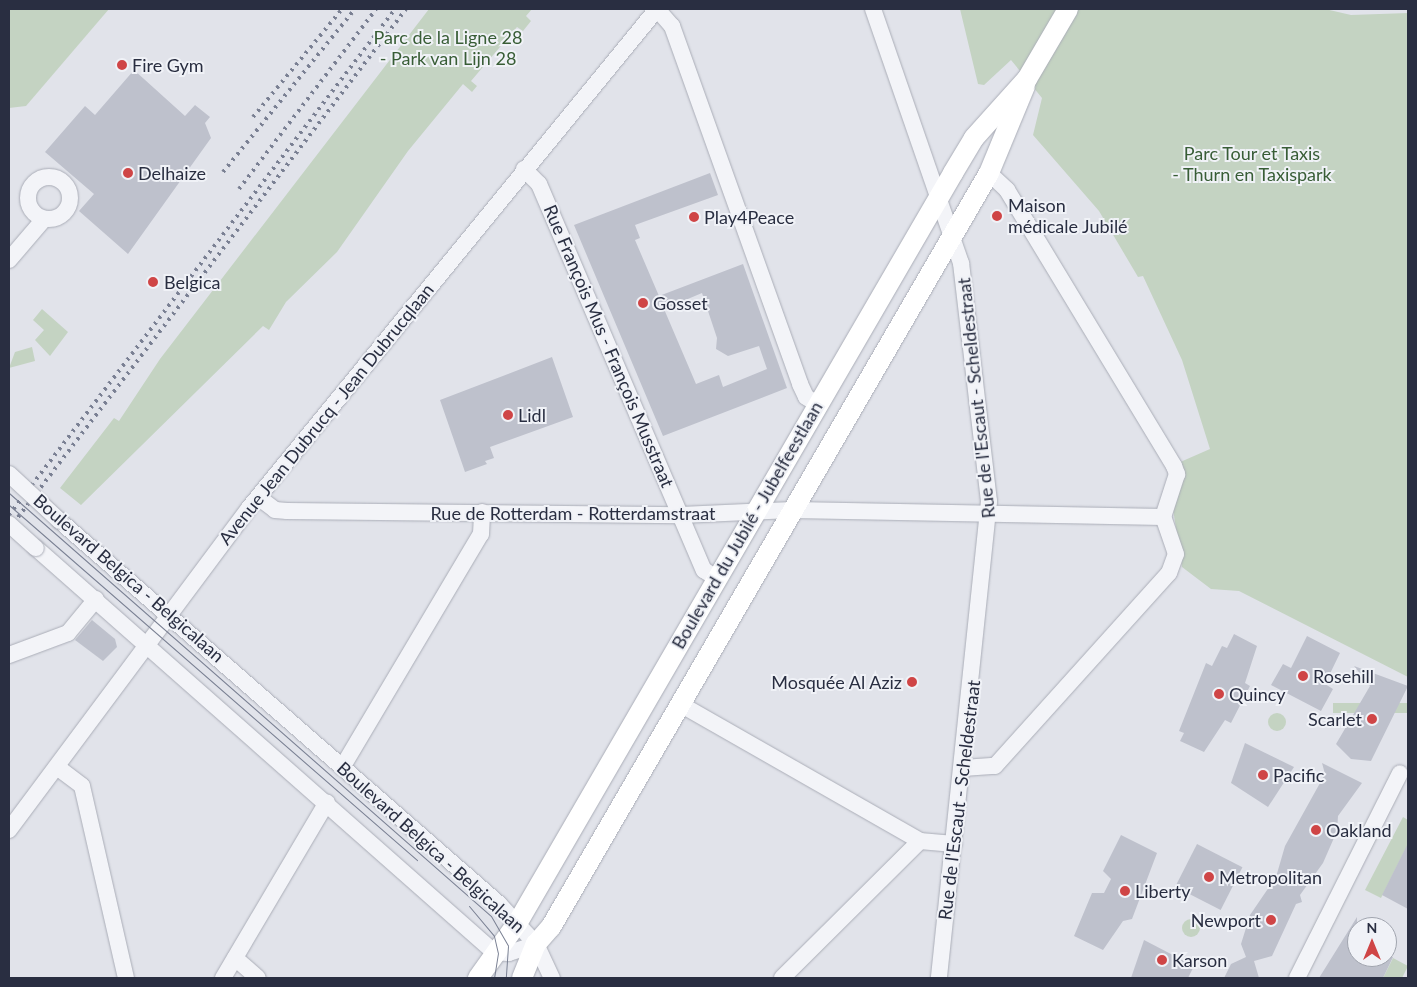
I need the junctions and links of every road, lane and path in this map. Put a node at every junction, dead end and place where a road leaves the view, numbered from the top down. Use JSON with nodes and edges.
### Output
{"nodes":[{"id":1,"x":657,"y":9,"type":"edge"},
{"id":2,"x":873,"y":9,"type":"edge"},
{"id":3,"x":1068,"y":9,"type":"edge"},
{"id":4,"x":1026,"y":79,"type":"junction"},
{"id":5,"x":524,"y":169,"type":"junction"},
{"id":6,"x":989,"y":173,"type":"junction"},
{"id":7,"x":939,"y":196,"type":"junction"},
{"id":8,"x":44,"y":219,"type":"dead end"},
{"id":9,"x":952,"y":237,"type":"junction"},
{"id":10,"x":9,"y":260,"type":"edge"},
{"id":11,"x":816,"y":404,"type":"junction"},
{"id":12,"x":9,"y":474,"type":"edge"},
{"id":13,"x":258,"y":497,"type":"junction"},
{"id":14,"x":793,"y":510,"type":"junction"},
{"id":15,"x":482,"y":512,"type":"junction"},
{"id":16,"x":756,"y":512,"type":"junction"},
{"id":17,"x":681,"y":515,"type":"junction"},
{"id":18,"x":990,"y":516,"type":"junction"},
{"id":19,"x":1163,"y":517,"type":"junction"},
{"id":20,"x":9,"y":524,"type":"edge"},
{"id":21,"x":716,"y":578,"type":"junction"},
{"id":22,"x":96,"y":600,"type":"junction"},
{"id":23,"x":170,"y":613,"type":"junction"},
{"id":24,"x":147,"y":644,"type":"junction"},
{"id":25,"x":9,"y":655,"type":"edge"},
{"id":26,"x":680,"y":704,"type":"junction"},
{"id":27,"x":57,"y":766,"type":"junction"},
{"id":28,"x":343,"y":766,"type":"junction"},
{"id":29,"x":962,"y":768,"type":"junction"},
{"id":30,"x":1400,"y":773,"type":"dead end"},
{"id":31,"x":327,"y":802,"type":"junction"},
{"id":32,"x":9,"y":830,"type":"edge"},
{"id":33,"x":920,"y":841,"type":"junction"},
{"id":34,"x":954,"y":844,"type":"junction"},
{"id":35,"x":518,"y":922,"type":"junction"},
{"id":36,"x":536,"y":944,"type":"junction"},
{"id":37,"x":494,"y":952,"type":"junction"},
{"id":38,"x":235,"y":958,"type":"junction"},
{"id":39,"x":126,"y":978,"type":"edge"},
{"id":40,"x":223,"y":978,"type":"edge"},
{"id":41,"x":258,"y":978,"type":"edge"},
{"id":42,"x":478,"y":978,"type":"edge"},
{"id":43,"x":522,"y":978,"type":"edge"},
{"id":44,"x":552,"y":978,"type":"edge"},
{"id":45,"x":782,"y":978,"type":"edge"},
{"id":46,"x":938,"y":978,"type":"edge"},
{"id":47,"x":1296,"y":978,"type":"edge"}],
"edges":[{"from":1,"to":5,"type":"street","name":"Avenue Jean Dubrucq - Jean Dubrucqlaan"},
{"from":1,"to":11,"type":"street"},
{"from":2,"to":7,"type":"street","name":"Rue de l'Escaut - Scheldestraat"},
{"from":3,"to":4,"type":"main road","name":"Boulevard du Jubilé - Jubelfeestlaan"},
{"from":4,"to":6,"type":"main road","name":"Boulevard du Jubilé - Jubelfeestlaan"},
{"from":4,"to":7,"type":"main road","name":"Boulevard du Jubilé - Jubelfeestlaan"},
{"from":5,"to":13,"type":"street","name":"Avenue Jean Dubrucq - Jean Dubrucqlaan"},
{"from":5,"to":17,"type":"street","name":"Rue François Mus - François Musstraat"},
{"from":6,"to":9,"type":"main road","name":"Boulevard du Jubilé - Jubelfeestlaan"},
{"from":6,"to":19,"type":"street"},
{"from":7,"to":9,"type":"street","name":"Rue de l'Escaut - Scheldestraat"},
{"from":7,"to":11,"type":"main road","name":"Boulevard du Jubilé - Jubelfeestlaan"},
{"from":8,"to":10,"type":"street"},
{"from":9,"to":14,"type":"main road","name":"Boulevard du Jubilé - Jubelfeestlaan"},
{"from":9,"to":18,"type":"street","name":"Rue de l'Escaut - Scheldestraat"},
{"from":11,"to":16,"type":"main road","name":"Boulevard du Jubilé - Jubelfeestlaan"},
{"from":12,"to":23,"type":"street","name":"Boulevard Belgica - Belgicalaan","bridge":true},
{"from":13,"to":15,"type":"street","name":"Rue de Rotterdam - Rotterdamstraat"},
{"from":13,"to":23,"type":"street","name":"Avenue Jean Dubrucq - Jean Dubrucqlaan"},
{"from":14,"to":16,"type":"street","name":"Rue de Rotterdam - Rotterdamstraat"},
{"from":14,"to":18,"type":"street","name":"Rue de Rotterdam - Rotterdamstraat"},
{"from":14,"to":26,"type":"main road","name":"Boulevard du Jubilé - Jubelfeestlaan"},
{"from":15,"to":17,"type":"street","name":"Rue de Rotterdam - Rotterdamstraat"},
{"from":15,"to":28,"type":"street"},
{"from":16,"to":17,"type":"street","name":"Rue de Rotterdam - Rotterdamstraat"},
{"from":16,"to":21,"type":"main road","name":"Boulevard du Jubilé - Jubelfeestlaan"},
{"from":17,"to":21,"type":"street","name":"Rue François Mus - François Musstraat"},
{"from":18,"to":19,"type":"street","name":"Rue de Rotterdam - Rotterdamstraat"},
{"from":18,"to":29,"type":"street","name":"Rue de l'Escaut - Scheldestraat"},
{"from":19,"to":29,"type":"street"},
{"from":20,"to":22,"type":"street","name":"Boulevard Belgica - Belgicalaan","bridge":true},
{"from":21,"to":35,"type":"main road","name":"Boulevard du Jubilé - Jubelfeestlaan"},
{"from":22,"to":24,"type":"street","name":"Boulevard Belgica - Belgicalaan"},
{"from":22,"to":25,"type":"street"},
{"from":23,"to":24,"type":"street","name":"Avenue Jean Dubrucq - Jean Dubrucqlaan"},
{"from":23,"to":28,"type":"street","name":"Boulevard Belgica - Belgicalaan"},
{"from":24,"to":27,"type":"street","name":"Avenue Jean Dubrucq - Jean Dubrucqlaan"},
{"from":24,"to":31,"type":"street","name":"Boulevard Belgica - Belgicalaan"},
{"from":26,"to":33,"type":"street"},
{"from":26,"to":36,"type":"main road","name":"Boulevard du Jubilé - Jubelfeestlaan"},
{"from":27,"to":32,"type":"street","name":"Avenue Jean Dubrucq - Jean Dubrucqlaan"},
{"from":27,"to":39,"type":"street"},
{"from":28,"to":35,"type":"street","name":"Boulevard Belgica - Belgicalaan"},
{"from":29,"to":34,"type":"street","name":"Rue de l'Escaut - Scheldestraat"},
{"from":30,"to":47,"type":"street"},
{"from":31,"to":37,"type":"street","name":"Boulevard Belgica - Belgicalaan"},
{"from":31,"to":38,"type":"street"},
{"from":33,"to":34,"type":"street"},
{"from":33,"to":45,"type":"street"},
{"from":34,"to":46,"type":"street","name":"Rue de l'Escaut - Scheldestraat"},
{"from":35,"to":36,"type":"street","name":"Boulevard Belgica - Belgicalaan"},
{"from":35,"to":37,"type":"main road","name":"Boulevard du Jubilé - Jubelfeestlaan"},
{"from":36,"to":37,"type":"street","name":"Boulevard Belgica - Belgicalaan"},
{"from":36,"to":43,"type":"main road","name":"Boulevard du Jubilé - Jubelfeestlaan"},
{"from":36,"to":44,"type":"street"},
{"from":37,"to":42,"type":"main road","name":"Boulevard du Jubilé - Jubelfeestlaan"},
{"from":38,"to":40,"type":"street"},
{"from":38,"to":41,"type":"street"}]}
